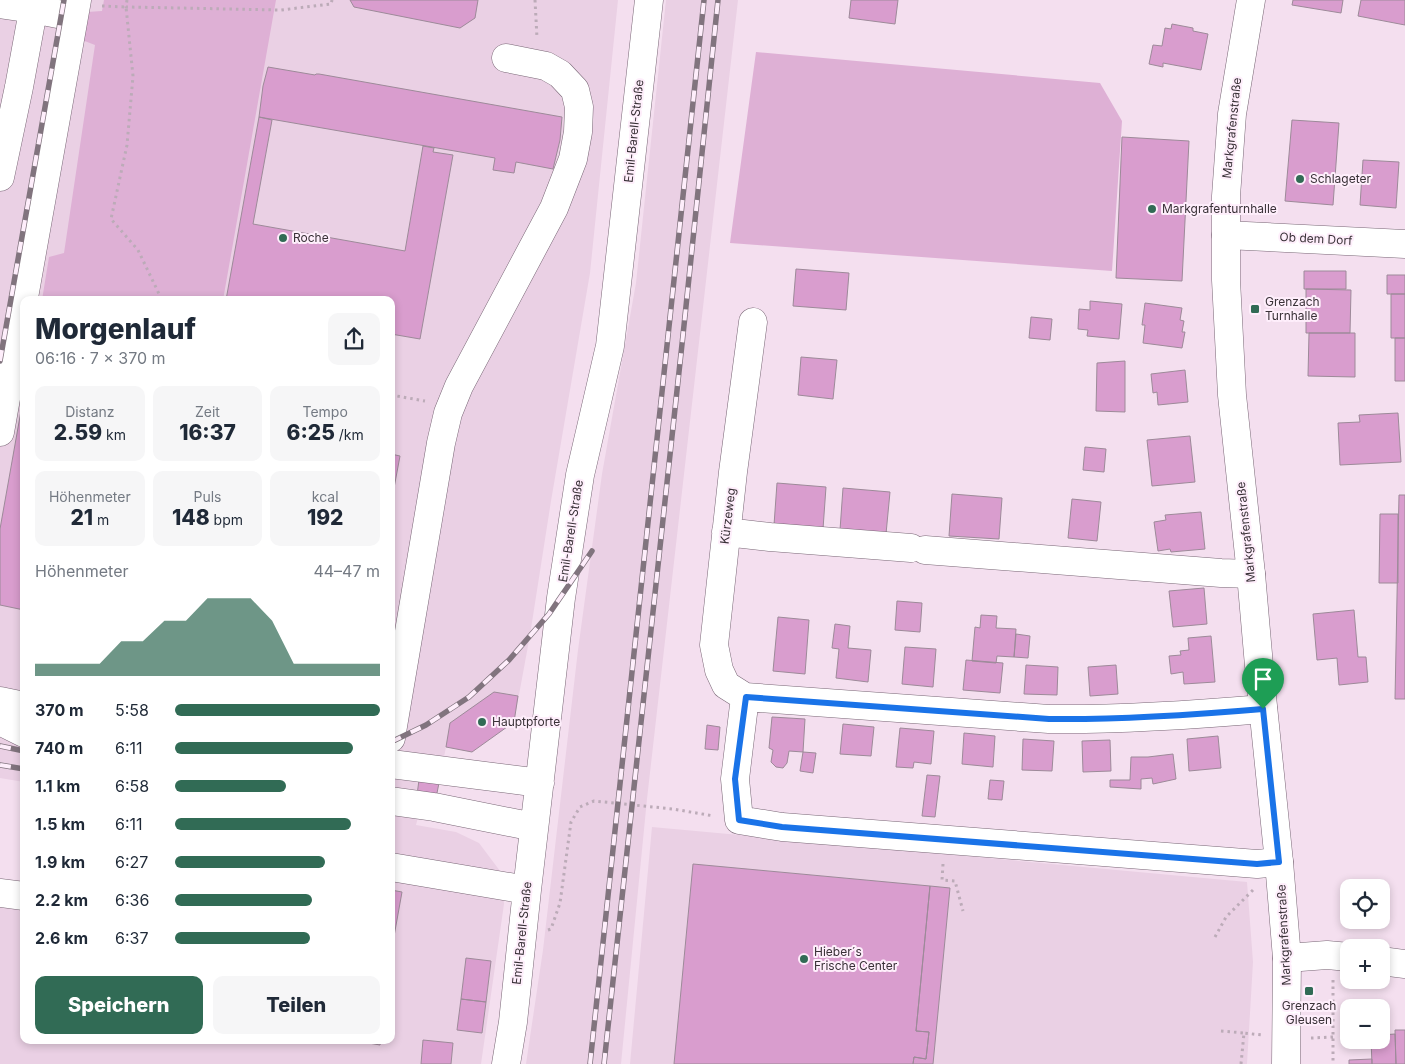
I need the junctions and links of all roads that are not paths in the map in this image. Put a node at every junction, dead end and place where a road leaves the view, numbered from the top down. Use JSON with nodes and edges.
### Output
{"nodes":[{"id":1,"x":649,"y":0,"type":"edge"},
{"id":2,"x":1251,"y":0,"type":"edge"},
{"id":3,"x":0,"y":4,"type":"edge"},
{"id":4,"x":34,"y":4,"type":"edge"},
{"id":5,"x":75,"y":7,"type":"edge"},
{"id":6,"x":506,"y":58,"type":"dead end"},
{"id":7,"x":0,"y":176,"type":"edge"},
{"id":8,"x":1226,"y":235,"type":"junction"},
{"id":9,"x":1405,"y":244,"type":"edge"},
{"id":10,"x":753,"y":322,"type":"dead end"},
{"id":11,"x":9,"y":335,"type":"edge"},
{"id":12,"x":0,"y":432,"type":"edge"},
{"id":13,"x":726,"y":532,"type":"junction"},
{"id":14,"x":1251,"y":574,"type":"junction"},
{"id":15,"x":746,"y":697,"type":"junction"},
{"id":16,"x":0,"y":701,"type":"edge"},
{"id":17,"x":20,"y":705,"type":"edge"},
{"id":18,"x":1263,"y":709,"type":"junction"},
{"id":19,"x":395,"y":714,"type":"edge"},
{"id":20,"x":0,"y":721,"type":"edge"},
{"id":21,"x":20,"y":731,"type":"edge"},
{"id":22,"x":395,"y":765,"type":"edge"},
{"id":23,"x":540,"y":783,"type":"junction"},
{"id":24,"x":395,"y":802,"type":"edge"},
{"id":25,"x":534,"y":827,"type":"junction"},
{"id":26,"x":1279,"y":862,"type":"junction"},
{"id":27,"x":395,"y":869,"type":"edge"},
{"id":28,"x":527,"y":890,"type":"junction"},
{"id":29,"x":0,"y":893,"type":"edge"},
{"id":30,"x":20,"y":896,"type":"edge"},
{"id":31,"x":1338,"y":956,"type":"edge"},
{"id":32,"x":1287,"y":958,"type":"junction"},
{"id":33,"x":1390,"y":962,"type":"edge"},
{"id":34,"x":1405,"y":964,"type":"edge"},
{"id":35,"x":506,"y":1064,"type":"edge"},
{"id":36,"x":1286,"y":1064,"type":"edge"}],
"edges":[{"from":1,"to":23,"type":"street","name":"Emil-Barell-Straße"},
{"from":2,"to":8,"type":"street","name":"Markgrafenstraße"},
{"from":3,"to":4,"type":"street"},
{"from":4,"to":5,"type":"street"},
{"from":4,"to":7,"type":"street"},
{"from":5,"to":11,"type":"street"},
{"from":6,"to":19,"type":"street"},
{"from":8,"to":9,"type":"street","name":"Ob dem Dorf"},
{"from":8,"to":14,"type":"street","name":"Markgrafenstraße"},
{"from":10,"to":13,"type":"street","name":"Kürzeweg"},
{"from":11,"to":12,"type":"street"},
{"from":13,"to":14,"type":"street"},
{"from":13,"to":15,"type":"street","name":"Kürzeweg"},
{"from":14,"to":18,"type":"street","name":"Markgrafenstraße"},
{"from":15,"to":18,"type":"street","name":"Kürzeweg"},
{"from":15,"to":26,"type":"street"},
{"from":16,"to":17,"type":"street"},
{"from":18,"to":26,"type":"street","name":"Markgrafenstraße"},
{"from":20,"to":21,"type":"street"},
{"from":22,"to":23,"type":"street"},
{"from":23,"to":25,"type":"street","name":"Emil-Barell-Straße"},
{"from":24,"to":25,"type":"street"},
{"from":25,"to":28,"type":"street","name":"Emil-Barell-Straße"},
{"from":26,"to":32,"type":"street","name":"Markgrafenstraße"},
{"from":27,"to":28,"type":"street"},
{"from":28,"to":35,"type":"street","name":"Emil-Barell-Straße"},
{"from":29,"to":30,"type":"street"},
{"from":31,"to":32,"type":"street"},
{"from":32,"to":36,"type":"street","name":"Markgrafenstraße"},
{"from":33,"to":34,"type":"street"}]}
